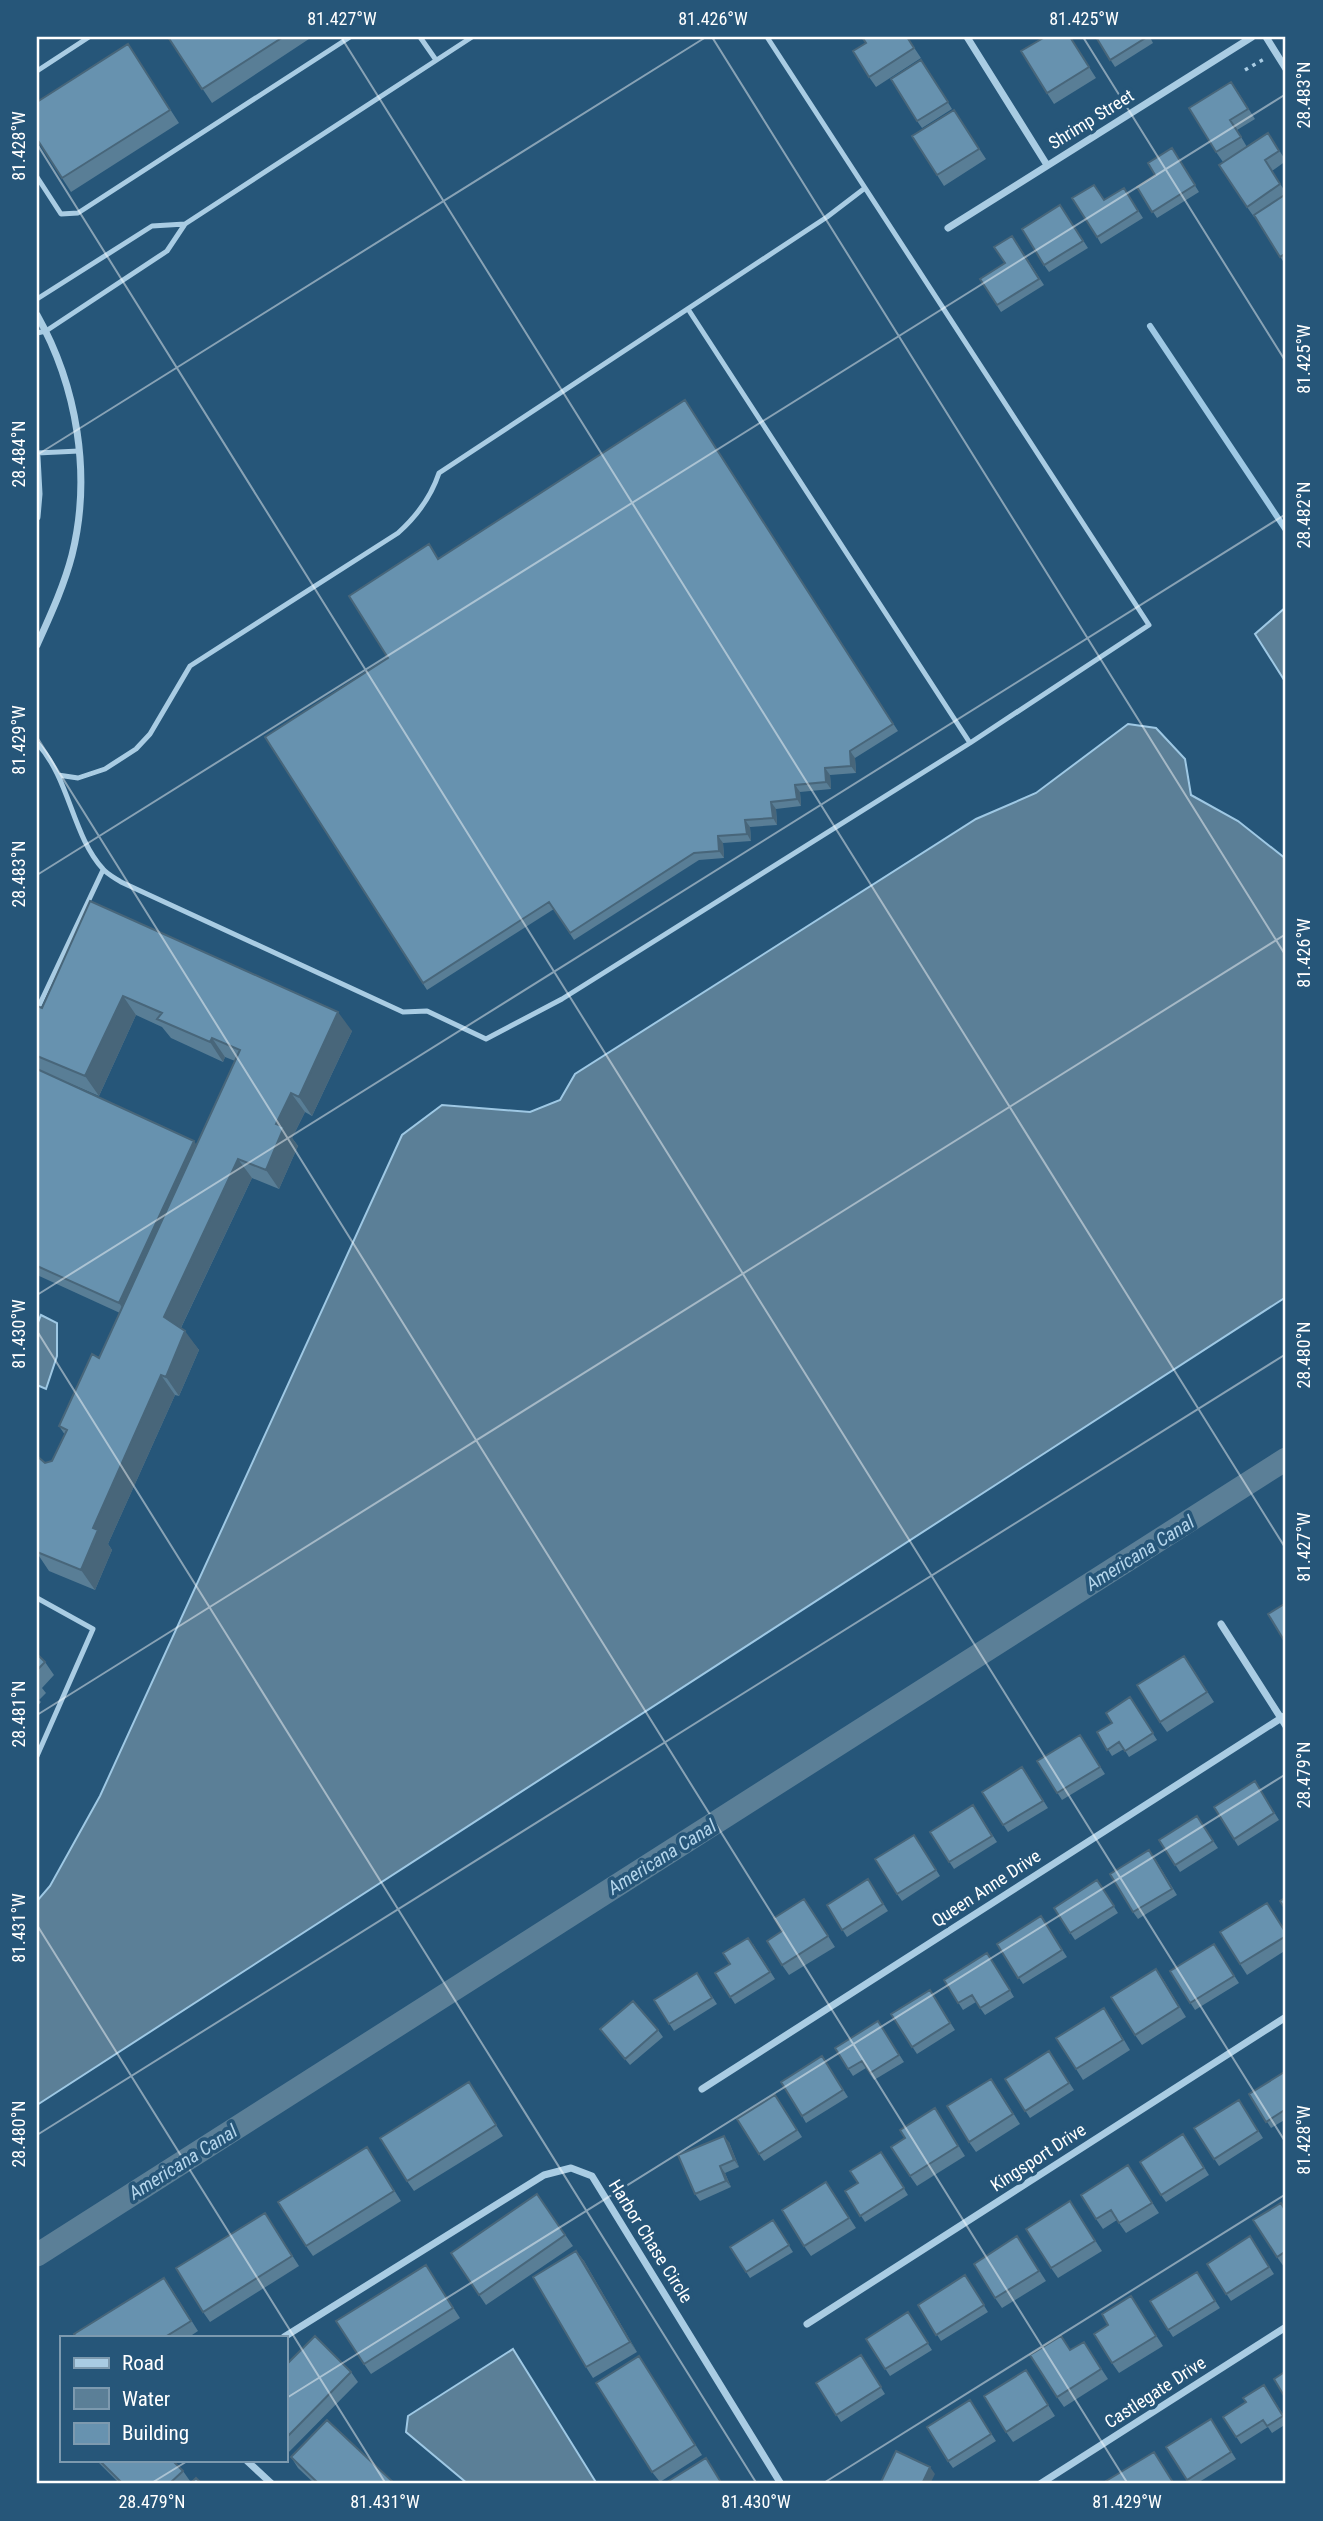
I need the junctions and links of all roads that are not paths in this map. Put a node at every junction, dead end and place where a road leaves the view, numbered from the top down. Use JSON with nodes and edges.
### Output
{"nodes":[{"id":1,"x":89,"y":37,"type":"edge"},
{"id":2,"x":350,"y":37,"type":"edge"},
{"id":3,"x":420,"y":37,"type":"edge"},
{"id":4,"x":472,"y":37,"type":"edge"},
{"id":5,"x":766,"y":37,"type":"edge"},
{"id":6,"x":967,"y":37,"type":"edge"},
{"id":7,"x":1252,"y":37,"type":"edge"},
{"id":8,"x":1266,"y":37,"type":"edge"},
{"id":9,"x":436,"y":60,"type":"junction"},
{"id":10,"x":1286,"y":69,"type":"edge"},
{"id":11,"x":37,"y":71,"type":"edge"},
{"id":12,"x":1047,"y":165,"type":"junction"},
{"id":13,"x":37,"y":177,"type":"edge"},
{"id":14,"x":865,"y":188,"type":"junction"},
{"id":15,"x":185,"y":224,"type":"junction"},
{"id":16,"x":948,"y":228,"type":"dead end"},
{"id":17,"x":37,"y":299,"type":"edge"},
{"id":18,"x":688,"y":309,"type":"junction"},
{"id":19,"x":37,"y":315,"type":"edge"},
{"id":20,"x":46,"y":331,"type":"junction"},
{"id":21,"x":37,"y":332,"type":"edge"},
{"id":22,"x":79,"y":451,"type":"junction"},
{"id":23,"x":37,"y":455,"type":"edge"},
{"id":24,"x":37,"y":517,"type":"edge"},
{"id":25,"x":37,"y":645,"type":"edge"},
{"id":26,"x":37,"y":743,"type":"edge"},
{"id":27,"x":970,"y":743,"type":"junction"},
{"id":28,"x":58,"y":775,"type":"junction"},
{"id":29,"x":103,"y":870,"type":"junction"},
{"id":30,"x":37,"y":1010,"type":"edge"},
{"id":31,"x":37,"y":1598,"type":"edge"},
{"id":32,"x":1221,"y":1624,"type":"dead end"},
{"id":33,"x":1284,"y":1716,"type":"edge"},
{"id":34,"x":1286,"y":1726,"type":"edge"},
{"id":35,"x":37,"y":1756,"type":"edge"},
{"id":36,"x":1286,"y":2017,"type":"edge"},
{"id":37,"x":702,"y":2088,"type":"dead end"},
{"id":38,"x":807,"y":2324,"type":"dead end"},
{"id":39,"x":1286,"y":2326,"type":"edge"},
{"id":40,"x":286,"y":2336,"type":"edge"},
{"id":41,"x":248,"y":2462,"type":"edge"},
{"id":42,"x":272,"y":2484,"type":"edge"},
{"id":43,"x":781,"y":2484,"type":"edge"},
{"id":44,"x":1040,"y":2484,"type":"edge"}],
"edges":[{"from":1,"to":11,"type":"lane"},
{"from":2,"to":13,"type":"lane"},
{"from":3,"to":9,"type":"lane"},
{"from":4,"to":9,"type":"lane"},
{"from":5,"to":14,"type":"lane"},
{"from":6,"to":12,"type":"street"},
{"from":7,"to":12,"type":"street","name":"Shrimp Street"},
{"from":8,"to":10,"type":"street"},
{"from":9,"to":15,"type":"lane"},
{"from":12,"to":16,"type":"street","name":"Shrimp Street"},
{"from":14,"to":18,"type":"lane"},
{"from":14,"to":27,"type":"lane"},
{"from":15,"to":17,"type":"lane"},
{"from":15,"to":20,"type":"lane"},
{"from":18,"to":27,"type":"lane"},
{"from":18,"to":28,"type":"lane"},
{"from":19,"to":20,"type":"street"},
{"from":20,"to":21,"type":"lane"},
{"from":20,"to":22,"type":"street"},
{"from":22,"to":23,"type":"lane"},
{"from":22,"to":25,"type":"street"},
{"from":23,"to":24,"type":"street"},
{"from":26,"to":28,"type":"lane"},
{"from":27,"to":29,"type":"lane"},
{"from":28,"to":29,"type":"lane"},
{"from":29,"to":30,"type":"lane"},
{"from":31,"to":35,"type":"lane"},
{"from":32,"to":33,"type":"street"},
{"from":33,"to":34,"type":"street"},
{"from":33,"to":37,"type":"street","name":"Queen Anne Drive"},
{"from":36,"to":38,"type":"street","name":"Kingsport Drive"},
{"from":39,"to":44,"type":"street","name":"Castlegate Drive"},
{"from":40,"to":43,"type":"street","name":"Harbor Chase Circle"},
{"from":41,"to":42,"type":"street"}]}
